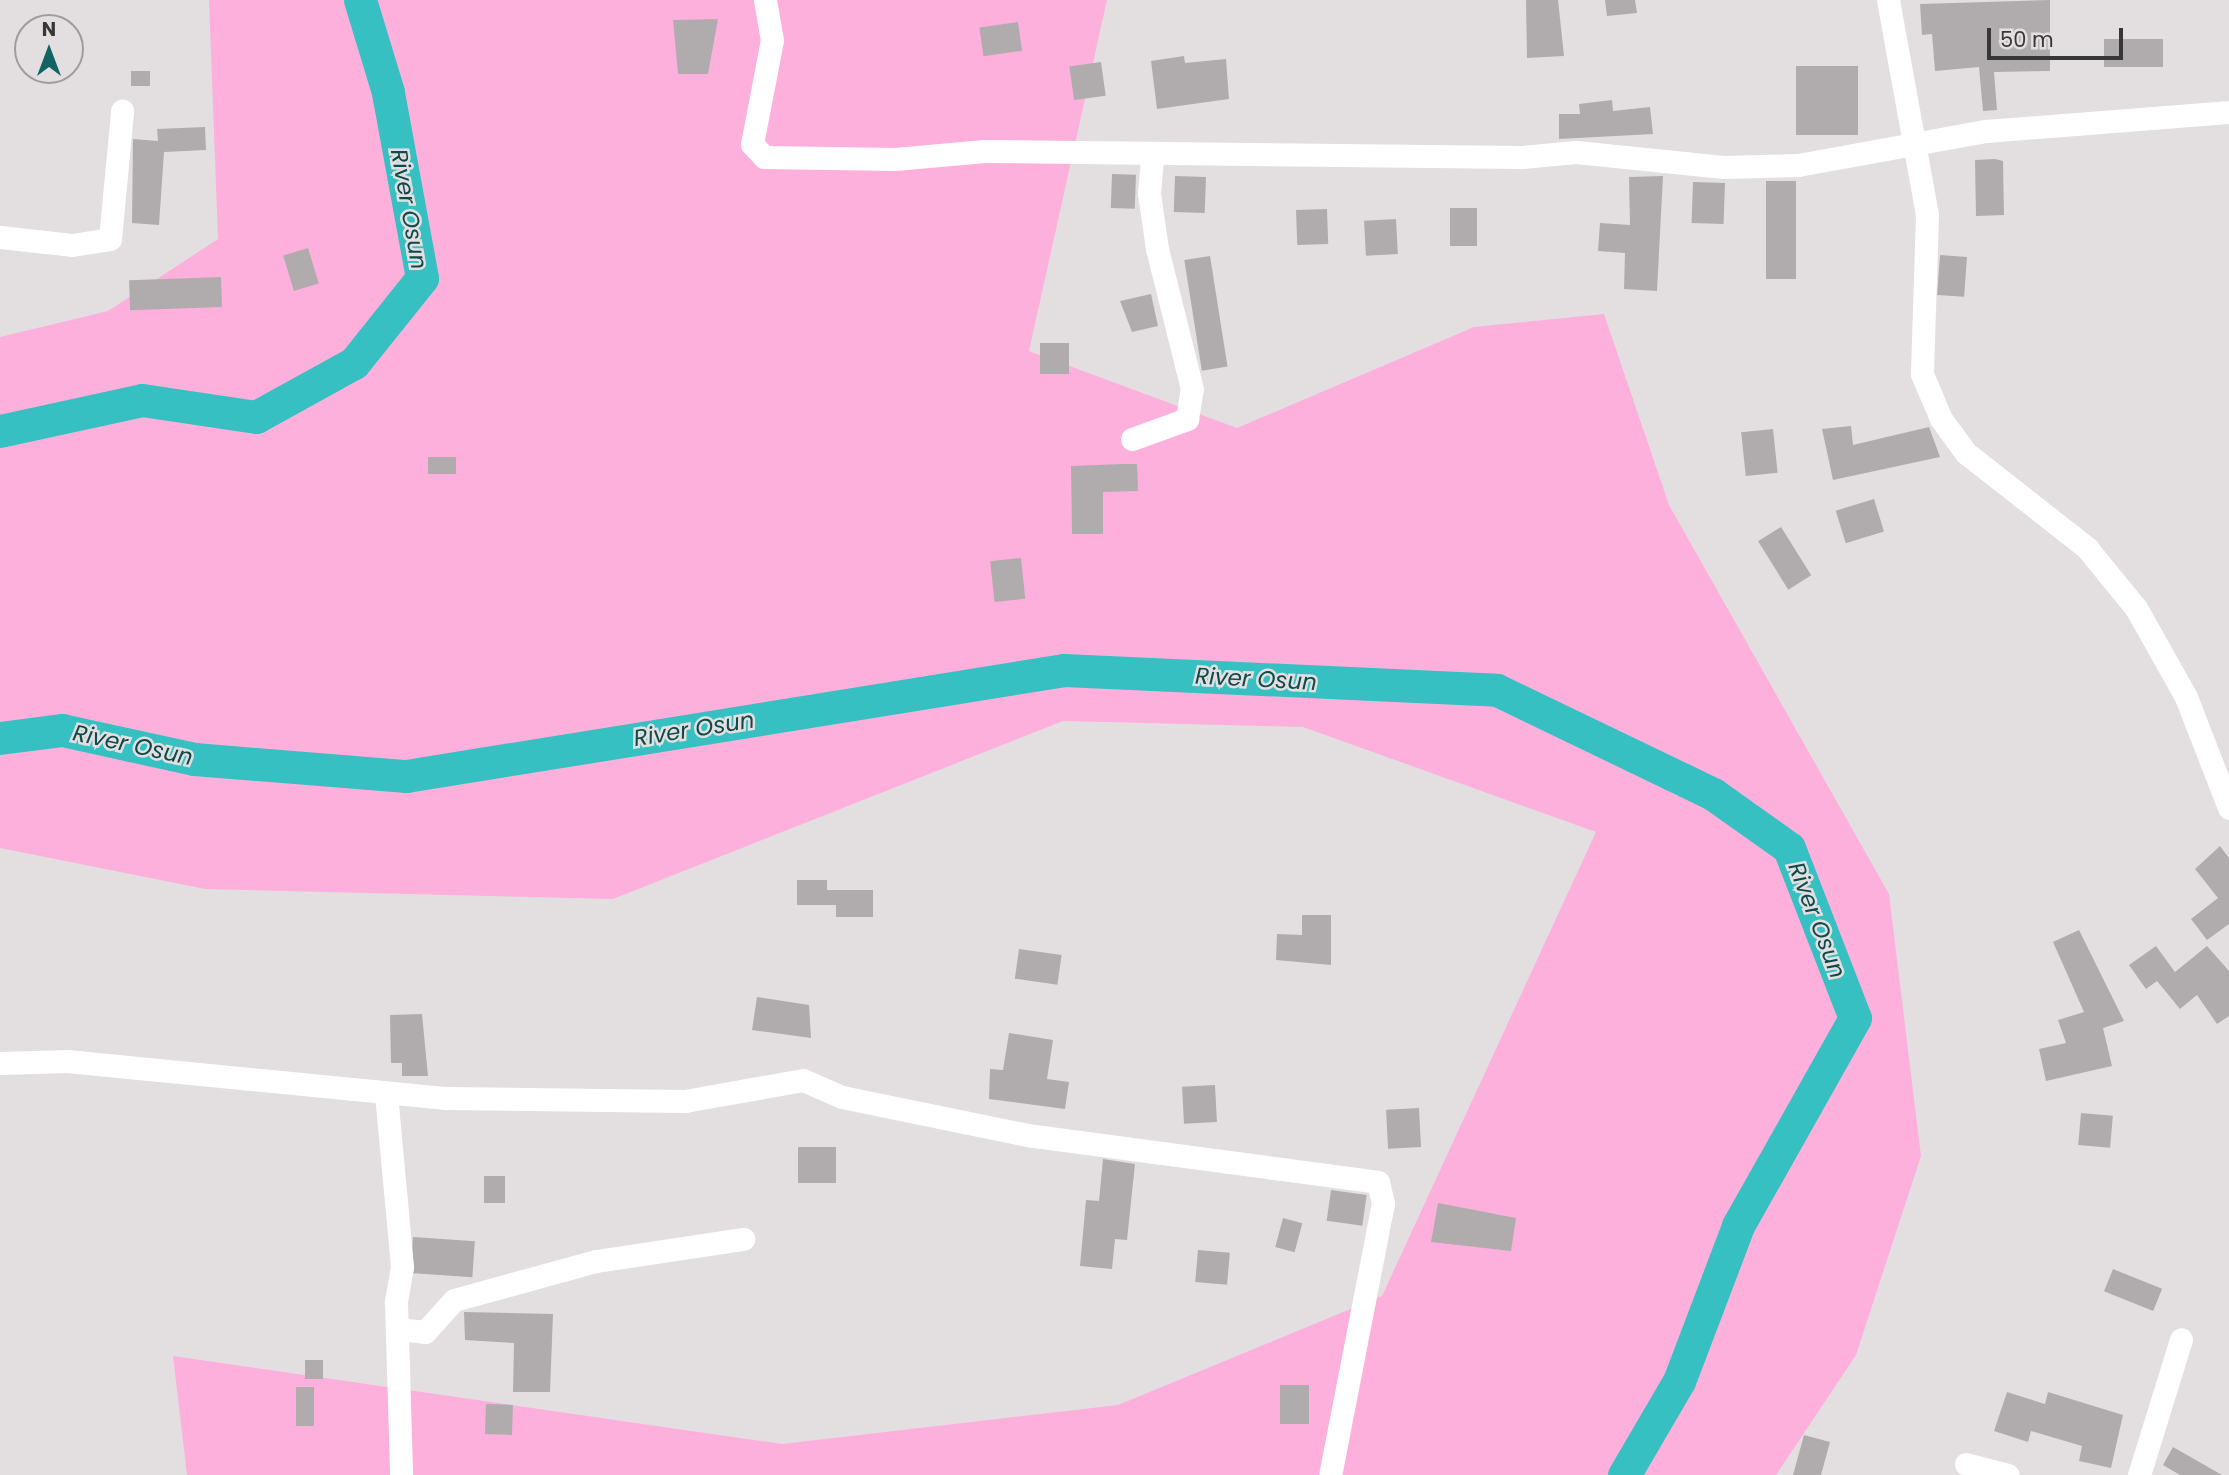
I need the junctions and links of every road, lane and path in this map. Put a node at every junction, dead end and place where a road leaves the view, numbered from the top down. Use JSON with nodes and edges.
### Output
{"nodes":[{"id":1,"x":765,"y":0,"type":"edge"},
{"id":2,"x":1888,"y":0,"type":"edge"},
{"id":3,"x":122,"y":111,"type":"dead end"},
{"id":4,"x":2229,"y":112,"type":"edge"},
{"id":5,"x":1914,"y":141,"type":"junction"},
{"id":6,"x":1152,"y":156,"type":"junction"},
{"id":7,"x":0,"y":237,"type":"edge"},
{"id":8,"x":1132,"y":439,"type":"dead end"},
{"id":9,"x":2224,"y":769,"type":"edge"},
{"id":10,"x":2229,"y":808,"type":"edge"},
{"id":11,"x":0,"y":1063,"type":"edge"},
{"id":12,"x":386,"y":1094,"type":"junction"},
{"id":13,"x":743,"y":1239,"type":"dead end"},
{"id":14,"x":398,"y":1329,"type":"junction"},
{"id":15,"x":2181,"y":1339,"type":"dead end"},
{"id":16,"x":1966,"y":1464,"type":"dead end"},
{"id":17,"x":401,"y":1475,"type":"edge"},
{"id":18,"x":1330,"y":1475,"type":"edge"},
{"id":19,"x":2008,"y":1475,"type":"edge"},
{"id":20,"x":2139,"y":1475,"type":"edge"}],
"edges":[{"from":1,"to":6,"type":"street"},
{"from":2,"to":5,"type":"street"},
{"from":3,"to":7,"type":"street"},
{"from":4,"to":5,"type":"street"},
{"from":5,"to":6,"type":"street"},
{"from":5,"to":9,"type":"street"},
{"from":6,"to":8,"type":"street"},
{"from":9,"to":10,"type":"street"},
{"from":11,"to":12,"type":"street"},
{"from":12,"to":14,"type":"street"},
{"from":12,"to":18,"type":"street"},
{"from":13,"to":14,"type":"street"},
{"from":14,"to":17,"type":"street"},
{"from":15,"to":20,"type":"street"},
{"from":16,"to":19,"type":"street"}]}
